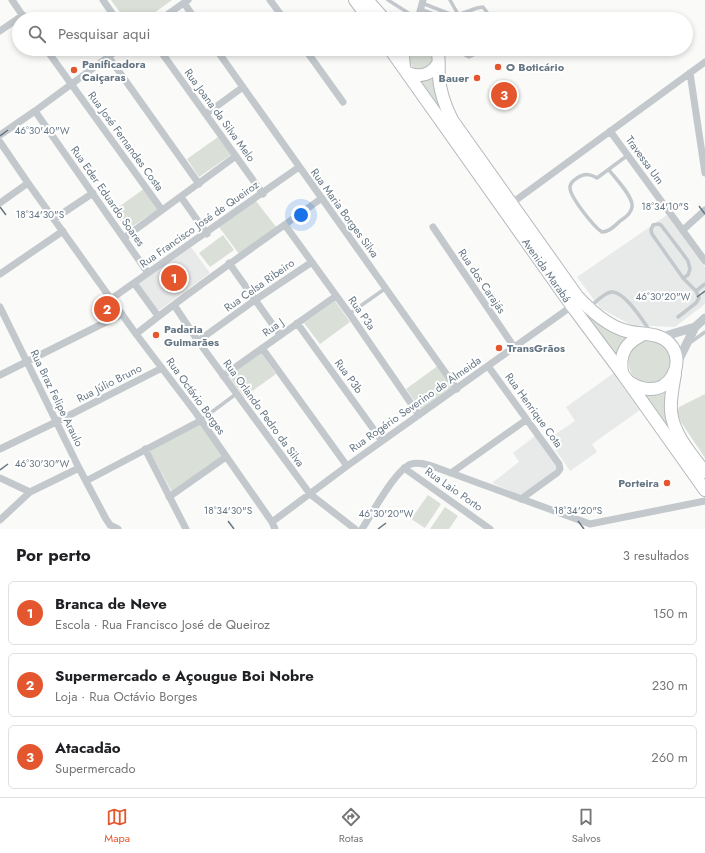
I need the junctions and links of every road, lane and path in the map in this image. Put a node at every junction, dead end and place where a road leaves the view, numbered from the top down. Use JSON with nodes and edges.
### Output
{"nodes":[{"id":1,"x":12,"y":0,"type":"edge"},
{"id":2,"x":103,"y":0,"type":"edge"},
{"id":3,"x":270,"y":0,"type":"edge"},
{"id":4,"x":355,"y":0,"type":"edge"},
{"id":5,"x":367,"y":0,"type":"edge"},
{"id":6,"x":388,"y":0,"type":"edge"},
{"id":7,"x":450,"y":0,"type":"edge"},
{"id":8,"x":186,"y":1,"type":"edge"},
{"id":9,"x":422,"y":4,"type":"edge"},
{"id":10,"x":20,"y":12,"type":"edge"},
{"id":11,"x":111,"y":12,"type":"edge"},
{"id":12,"x":171,"y":12,"type":"edge"},
{"id":13,"x":192,"y":12,"type":"edge"},
{"id":14,"x":279,"y":12,"type":"edge"},
{"id":15,"x":364,"y":12,"type":"edge"},
{"id":16,"x":378,"y":12,"type":"edge"},
{"id":17,"x":407,"y":12,"type":"edge"},
{"id":18,"x":435,"y":12,"type":"edge"},
{"id":19,"x":444,"y":12,"type":"edge"},
{"id":20,"x":457,"y":12,"type":"edge"},
{"id":21,"x":469,"y":12,"type":"edge"},
{"id":22,"x":488,"y":12,"type":"edge"},
{"id":23,"x":12,"y":24,"type":"edge"},
{"id":24,"x":0,"y":31,"type":"edge"},
{"id":25,"x":51,"y":56,"type":"edge"},
{"id":26,"x":108,"y":56,"type":"joint"},
{"id":27,"x":164,"y":56,"type":"edge"},
{"id":28,"x":221,"y":56,"type":"edge"},
{"id":29,"x":310,"y":56,"type":"edge"},
{"id":30,"x":395,"y":56,"type":"edge"},
{"id":31,"x":403,"y":56,"type":"edge"},
{"id":32,"x":439,"y":56,"type":"edge"},
{"id":33,"x":705,"y":62,"type":"edge"},
{"id":34,"x":438,"y":64,"type":"junction"},
{"id":35,"x":406,"y":70,"type":"junction"},
{"id":36,"x":690,"y":73,"type":"junction"},
{"id":37,"x":71,"y":84,"type":"junction"},
{"id":38,"x":243,"y":87,"type":"junction"},
{"id":39,"x":343,"y":102,"type":"dead end"},
{"id":40,"x":35,"y":111,"type":"junction"},
{"id":41,"x":206,"y":114,"type":"junction"},
{"id":42,"x":610,"y":131,"type":"junction"},
{"id":43,"x":0,"y":135,"type":"edge"},
{"id":44,"x":0,"y":142,"type":"edge"},
{"id":45,"x":628,"y":155,"type":"junction"},
{"id":46,"x":236,"y":156,"type":"junction"},
{"id":47,"x":299,"y":167,"type":"junction"},
{"id":48,"x":609,"y":170,"type":"junction"},
{"id":49,"x":705,"y":173,"type":"edge"},
{"id":50,"x":28,"y":183,"type":"junction"},
{"id":51,"x":199,"y":184,"type":"junction"},
{"id":52,"x":93,"y":193,"type":"junction"},
{"id":53,"x":263,"y":194,"type":"junction"},
{"id":54,"x":181,"y":197,"type":"junction"},
{"id":55,"x":322,"y":198,"type":"junction"},
{"id":56,"x":0,"y":203,"type":"edge"},
{"id":57,"x":512,"y":203,"type":"junction"},
{"id":58,"x":162,"y":210,"type":"junction"},
{"id":59,"x":705,"y":210,"type":"edge"},
{"id":60,"x":54,"y":219,"type":"junction"},
{"id":61,"x":285,"y":225,"type":"junction"},
{"id":62,"x":433,"y":227,"type":"dead end"},
{"id":63,"x":683,"y":230,"type":"junction"},
{"id":64,"x":63,"y":231,"type":"junction"},
{"id":65,"x":207,"y":234,"type":"junction"},
{"id":66,"x":124,"y":238,"type":"junction"},
{"id":67,"x":705,"y":261,"type":"edge"},
{"id":68,"x":312,"y":262,"type":"junction"},
{"id":69,"x":229,"y":263,"type":"junction"},
{"id":70,"x":148,"y":273,"type":"junction"},
{"id":71,"x":0,"y":274,"type":"edge"},
{"id":72,"x":683,"y":278,"type":"junction"},
{"id":73,"x":134,"y":284,"type":"junction"},
{"id":74,"x":705,"y":284,"type":"edge"},
{"id":75,"x":386,"y":288,"type":"junction"},
{"id":76,"x":696,"y":291,"type":"junction"},
{"id":77,"x":336,"y":296,"type":"junction"},
{"id":78,"x":111,"y":299,"type":"junction"},
{"id":79,"x":255,"y":300,"type":"junction"},
{"id":80,"x":174,"y":305,"type":"junction"},
{"id":81,"x":572,"y":306,"type":"junction"},
{"id":82,"x":0,"y":308,"type":"edge"},
{"id":83,"x":588,"y":308,"type":"junction"},
{"id":84,"x":122,"y":314,"type":"junction"},
{"id":85,"x":349,"y":314,"type":"junction"},
{"id":86,"x":158,"y":316,"type":"junction"},
{"id":87,"x":678,"y":317,"type":"dead end"},
{"id":88,"x":705,"y":318,"type":"edge"},
{"id":89,"x":297,"y":323,"type":"junction"},
{"id":90,"x":695,"y":327,"type":"junction"},
{"id":91,"x":705,"y":332,"type":"edge"},
{"id":92,"x":136,"y":334,"type":"junction"},
{"id":93,"x":280,"y":335,"type":"junction"},
{"id":94,"x":653,"y":335,"type":"junction"},
{"id":95,"x":198,"y":341,"type":"junction"},
{"id":96,"x":685,"y":346,"type":"junction"},
{"id":97,"x":514,"y":347,"type":"junction"},
{"id":98,"x":262,"y":348,"type":"junction"},
{"id":99,"x":26,"y":362,"type":"junction"},
{"id":100,"x":488,"y":366,"type":"junction"},
{"id":101,"x":676,"y":366,"type":"junction"},
{"id":102,"x":162,"y":368,"type":"junction"},
{"id":103,"x":0,"y":375,"type":"edge"},
{"id":104,"x":224,"y":376,"type":"junction"},
{"id":105,"x":625,"y":377,"type":"junction"},
{"id":106,"x":457,"y":389,"type":"junction"},
{"id":107,"x":237,"y":394,"type":"junction"},
{"id":108,"x":419,"y":415,"type":"junction"},
{"id":109,"x":526,"y":420,"type":"junction"},
{"id":110,"x":200,"y":421,"type":"junction"},
{"id":111,"x":56,"y":422,"type":"junction"},
{"id":112,"x":382,"y":441,"type":"junction"},
{"id":113,"x":0,"y":449,"type":"edge"},
{"id":114,"x":145,"y":449,"type":"junction"},
{"id":115,"x":226,"y":457,"type":"junction"},
{"id":116,"x":346,"y":466,"type":"junction"},
{"id":117,"x":79,"y":468,"type":"junction"},
{"id":118,"x":404,"y":468,"type":"junction"},
{"id":119,"x":705,"y":472,"type":"edge"},
{"id":120,"x":451,"y":473,"type":"junction"},
{"id":121,"x":0,"y":478,"type":"edge"},
{"id":122,"x":86,"y":481,"type":"junction"},
{"id":123,"x":705,"y":490,"type":"edge"},
{"id":124,"x":30,"y":492,"type":"junction"},
{"id":125,"x":310,"y":494,"type":"junction"},
{"id":126,"x":170,"y":497,"type":"junction"},
{"id":127,"x":521,"y":500,"type":"junction"},
{"id":128,"x":705,"y":501,"type":"edge"},
{"id":129,"x":0,"y":520,"type":"edge"},
{"id":130,"x":590,"y":524,"type":"junction"},
{"id":131,"x":273,"y":526,"type":"edge"},
{"id":132,"x":118,"y":529,"type":"edge"},
{"id":133,"x":186,"y":529,"type":"edge"},
{"id":134,"x":355,"y":529,"type":"edge"},
{"id":135,"x":362,"y":529,"type":"edge"},
{"id":136,"x":490,"y":529,"type":"edge"},
{"id":137,"x":600,"y":529,"type":"edge"}],
"edges":[{"from":1,"to":10,"type":"street"},
{"from":2,"to":11,"type":"street"},
{"from":3,"to":14,"type":"street"},
{"from":4,"to":15,"type":"main road"},
{"from":5,"to":16,"type":"main road"},
{"from":6,"to":17,"type":"lane"},
{"from":7,"to":20,"type":"lane"},
{"from":8,"to":12,"type":"street"},
{"from":8,"to":13,"type":"street"},
{"from":9,"to":18,"type":"lane"},
{"from":9,"to":19,"type":"lane"},
{"from":21,"to":22,"type":"lane"},
{"from":23,"to":24,"type":"street"},
{"from":25,"to":37,"type":"street","name":"Rua José Fernandes Costa"},
{"from":26,"to":37,"type":"street"},
{"from":26,"to":51,"type":"street"},
{"from":27,"to":41,"type":"street","name":"Rua Joana da Silva Melo"},
{"from":28,"to":38,"type":"street","name":"Rua Maria Borges Silva"},
{"from":29,"to":39,"type":"street"},
{"from":30,"to":35,"type":"main road","name":"Avenida Marabá"},
{"from":31,"to":35,"type":"main road"},
{"from":32,"to":34,"type":"main road","name":"Avenida Marabá"},
{"from":33,"to":36,"type":"street"},
{"from":34,"to":35,"type":"main road"},
{"from":34,"to":57,"type":"main road","name":"Avenida Marabá"},
{"from":35,"to":81,"type":"main road","name":"Avenida Marabá"},
{"from":36,"to":42,"type":"street"},
{"from":36,"to":49,"type":"street"},
{"from":37,"to":40,"type":"street"},
{"from":37,"to":58,"type":"street","name":"Rua José Fernandes Costa"},
{"from":38,"to":41,"type":"street"},
{"from":38,"to":47,"type":"street","name":"Rua Maria Borges Silva"},
{"from":40,"to":43,"type":"street"},
{"from":40,"to":52,"type":"street","name":"Rua Eder Eduardo Soares"},
{"from":41,"to":46,"type":"street","name":"Rua Joana da Silva Melo"},
{"from":42,"to":45,"type":"street","name":"Travessa Um"},
{"from":42,"to":57,"type":"street"},
{"from":44,"to":50,"type":"street","name":"Rua Octávio Borges"},
{"from":45,"to":48,"type":"lane"},
{"from":45,"to":63,"type":"street","name":"Travessa Um"},
{"from":46,"to":51,"type":"street"},
{"from":46,"to":53,"type":"street","name":"Rua Joana da Silva Melo"},
{"from":47,"to":53,"type":"street","name":"Rua Francisco José de Queiroz"},
{"from":47,"to":55,"type":"street","name":"Rua Maria Borges Silva"},
{"from":48,"to":48,"type":"lane"},
{"from":50,"to":56,"type":"street"},
{"from":50,"to":60,"type":"street","name":"Rua Octávio Borges"},
{"from":51,"to":54,"type":"street"},
{"from":52,"to":60,"type":"street"},
{"from":52,"to":66,"type":"street","name":"Rua Eder Eduardo Soares"},
{"from":53,"to":65,"type":"street","name":"Rua Francisco José de Queiroz"},
{"from":54,"to":58,"type":"street"},
{"from":54,"to":65,"type":"street"},
{"from":55,"to":61,"type":"street"},
{"from":55,"to":75,"type":"street","name":"Rua Maria Borges Silva"},
{"from":57,"to":83,"type":"main road","name":"Avenida Marabá"},
{"from":58,"to":66,"type":"street"},
{"from":59,"to":63,"type":"street"},
{"from":60,"to":64,"type":"street","name":"Rua Octávio Borges"},
{"from":61,"to":68,"type":"street","name":"Rua P3a"},
{"from":61,"to":69,"type":"street"},
{"from":62,"to":97,"type":"street","name":"Rua dos Carajás"},
{"from":63,"to":67,"type":"street","name":"Travessa Um"},
{"from":64,"to":71,"type":"street"},
{"from":64,"to":78,"type":"street","name":"Rua Octávio Borges"},
{"from":65,"to":70,"type":"street","name":"Rua Francisco José de Queiroz"},
{"from":66,"to":70,"type":"street","name":"Rua Eder Eduardo Soares"},
{"from":68,"to":77,"type":"street","name":"Rua P3a"},
{"from":68,"to":79,"type":"street","name":"Rua Celsa Ribeiro"},
{"from":69,"to":79,"type":"street"},
{"from":69,"to":80,"type":"street"},
{"from":70,"to":73,"type":"street","name":"Rua Francisco José de Queiroz"},
{"from":72,"to":72,"type":"lane"},
{"from":72,"to":76,"type":"lane"},
{"from":73,"to":78,"type":"street","name":"Rua Francisco José de Queiroz"},
{"from":73,"to":86,"type":"street"},
{"from":74,"to":76,"type":"lane"},
{"from":75,"to":85,"type":"lane"},
{"from":75,"to":106,"type":"street","name":"Rua Maria Borges Silva"},
{"from":76,"to":87,"type":"lane"},
{"from":77,"to":85,"type":"street","name":"Rua P3a"},
{"from":77,"to":89,"type":"street","name":"Rua J"},
{"from":78,"to":84,"type":"street","name":"Rua Octávio Borges"},
{"from":79,"to":93,"type":"street"},
{"from":79,"to":95,"type":"street","name":"Rua Celsa Ribeiro"},
{"from":80,"to":86,"type":"street"},
{"from":80,"to":95,"type":"street","name":"Rua Orlando Pedro da Silva"},
{"from":81,"to":97,"type":"street","name":"Rua Rogério Severino de Almeida"},
{"from":81,"to":105,"type":"main road","name":"Avenida Marabá"},
{"from":82,"to":99,"type":"street","name":"Rua Braz Felipe Araulo"},
{"from":83,"to":94,"type":"main road","name":"Avenida Marabá"},
{"from":83,"to":94,"type":"lane"},
{"from":84,"to":92,"type":"street","name":"Rua Octávio Borges"},
{"from":84,"to":99,"type":"street"},
{"from":85,"to":108,"type":"street","name":"Rua P3a"},
{"from":86,"to":92,"type":"street"},
{"from":88,"to":90,"type":"street"},
{"from":89,"to":93,"type":"street","name":"Rua J"},
{"from":89,"to":112,"type":"street","name":"Rua P3b"},
{"from":90,"to":94,"type":"street"},
{"from":90,"to":96,"type":"street"},
{"from":91,"to":96,"type":"lane"},
{"from":92,"to":102,"type":"street","name":"Rua Octávio Borges"},
{"from":93,"to":98,"type":"street","name":"Rua J"},
{"from":94,"to":101,"type":"main road"},
{"from":94,"to":105,"type":"main road"},
{"from":95,"to":104,"type":"street","name":"Rua Orlando Pedro da Silva"},
{"from":96,"to":101,"type":"street"},
{"from":97,"to":100,"type":"street","name":"Rua Rogério Severino de Almeida"},
{"from":98,"to":104,"type":"street","name":"Rua J"},
{"from":98,"to":116,"type":"street"},
{"from":99,"to":103,"type":"street"},
{"from":99,"to":111,"type":"street","name":"Rua Braz Felipe Araulo"},
{"from":100,"to":106,"type":"street","name":"Rua Rogério Severino de Almeida"},
{"from":100,"to":109,"type":"street","name":"Rua Henrique Cota"},
{"from":101,"to":105,"type":"main road"},
{"from":101,"to":119,"type":"main road"},
{"from":102,"to":110,"type":"street","name":"Rua Octávio Borges"},
{"from":102,"to":111,"type":"street","name":"Rua Júlio Bruno"},
{"from":104,"to":107,"type":"street","name":"Rua Orlando Pedro da Silva"},
{"from":105,"to":123,"type":"main road","name":"Avenida Marabá"},
{"from":106,"to":108,"type":"street","name":"Rua Rogério Severino de Almeida"},
{"from":107,"to":110,"type":"lane"},
{"from":107,"to":125,"type":"street","name":"Rua Orlando Pedro da Silva"},
{"from":108,"to":112,"type":"street","name":"Rua Rogério Severino de Almeida"},
{"from":109,"to":120,"type":"street"},
{"from":109,"to":127,"type":"street","name":"Rua Henrique Cota"},
{"from":110,"to":114,"type":"street"},
{"from":110,"to":115,"type":"street","name":"Rua Octávio Borges"},
{"from":111,"to":113,"type":"street","name":"Rua Júlio Bruno"},
{"from":111,"to":117,"type":"street","name":"Rua Braz Felipe Araulo"},
{"from":112,"to":116,"type":"street","name":"Rua Rogério Severino de Almeida"},
{"from":114,"to":122,"type":"street"},
{"from":114,"to":126,"type":"street"},
{"from":115,"to":126,"type":"street"},
{"from":115,"to":131,"type":"street","name":"Rua Octávio Borges"},
{"from":116,"to":125,"type":"street","name":"Rua Rogério Severino de Almeida"},
{"from":117,"to":122,"type":"street","name":"Rua Braz Felipe Araulo"},
{"from":117,"to":124,"type":"street"},
{"from":118,"to":120,"type":"street"},
{"from":118,"to":135,"type":"street"},
{"from":118,"to":136,"type":"street","name":"Rua Laio Porto"},
{"from":120,"to":127,"type":"street"},
{"from":121,"to":124,"type":"street"},
{"from":122,"to":132,"type":"street","name":"Rua Braz Felipe Araulo"},
{"from":124,"to":129,"type":"street"},
{"from":125,"to":131,"type":"street","name":"Rua Rogério Severino de Almeida"},
{"from":125,"to":134,"type":"street","name":"Rua Orlando Pedro da Silva"},
{"from":126,"to":133,"type":"street"},
{"from":127,"to":130,"type":"street"},
{"from":128,"to":130,"type":"street"},
{"from":130,"to":137,"type":"street"}]}
